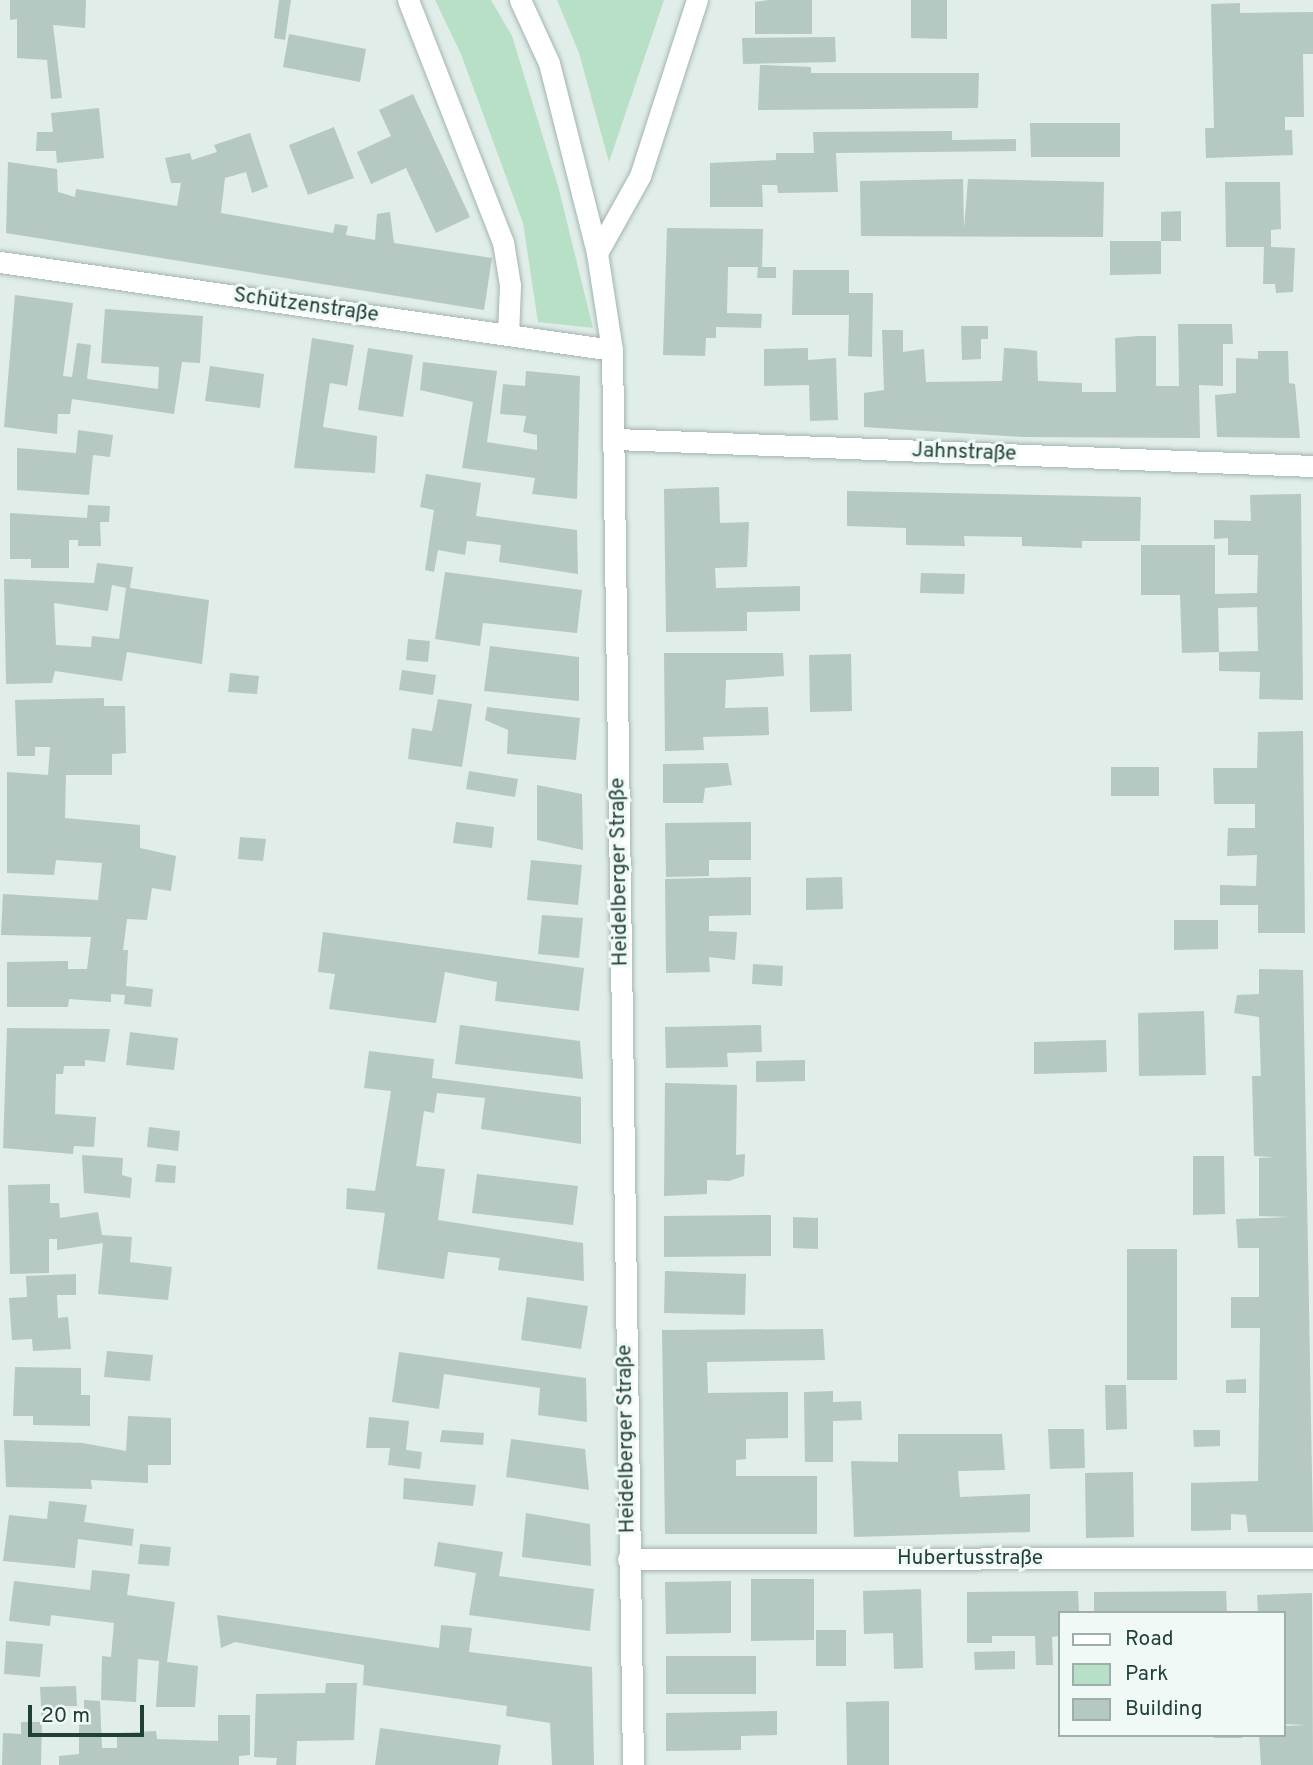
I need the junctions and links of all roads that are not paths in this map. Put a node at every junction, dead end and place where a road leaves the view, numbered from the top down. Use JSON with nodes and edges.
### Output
{"nodes":[{"id":1,"x":408,"y":0,"type":"edge"},
{"id":2,"x":520,"y":0,"type":"edge"},
{"id":3,"x":697,"y":0,"type":"edge"},
{"id":4,"x":597,"y":253,"type":"junction"},
{"id":5,"x":0,"y":262,"type":"edge"},
{"id":6,"x":508,"y":335,"type":"junction"},
{"id":7,"x":612,"y":350,"type":"junction"},
{"id":8,"x":616,"y":439,"type":"junction"},
{"id":9,"x":1313,"y":466,"type":"edge"},
{"id":10,"x":1313,"y":1558,"type":"edge"},
{"id":11,"x":628,"y":1559,"type":"junction"},
{"id":12,"x":633,"y":1765,"type":"edge"}],
"edges":[{"from":1,"to":6,"type":"street"},
{"from":2,"to":4,"type":"street","name":"Heidelberger Straße"},
{"from":3,"to":4,"type":"street"},
{"from":4,"to":7,"type":"street","name":"Heidelberger Straße"},
{"from":5,"to":6,"type":"street","name":"Schützenstraße"},
{"from":6,"to":7,"type":"street","name":"Schützenstraße"},
{"from":7,"to":8,"type":"street","name":"Heidelberger Straße"},
{"from":8,"to":9,"type":"street","name":"Jahnstraße"},
{"from":8,"to":11,"type":"street","name":"Heidelberger Straße"},
{"from":10,"to":11,"type":"street","name":"Hubertusstraße"},
{"from":11,"to":12,"type":"street","name":"Heidelberger Straße"}]}
